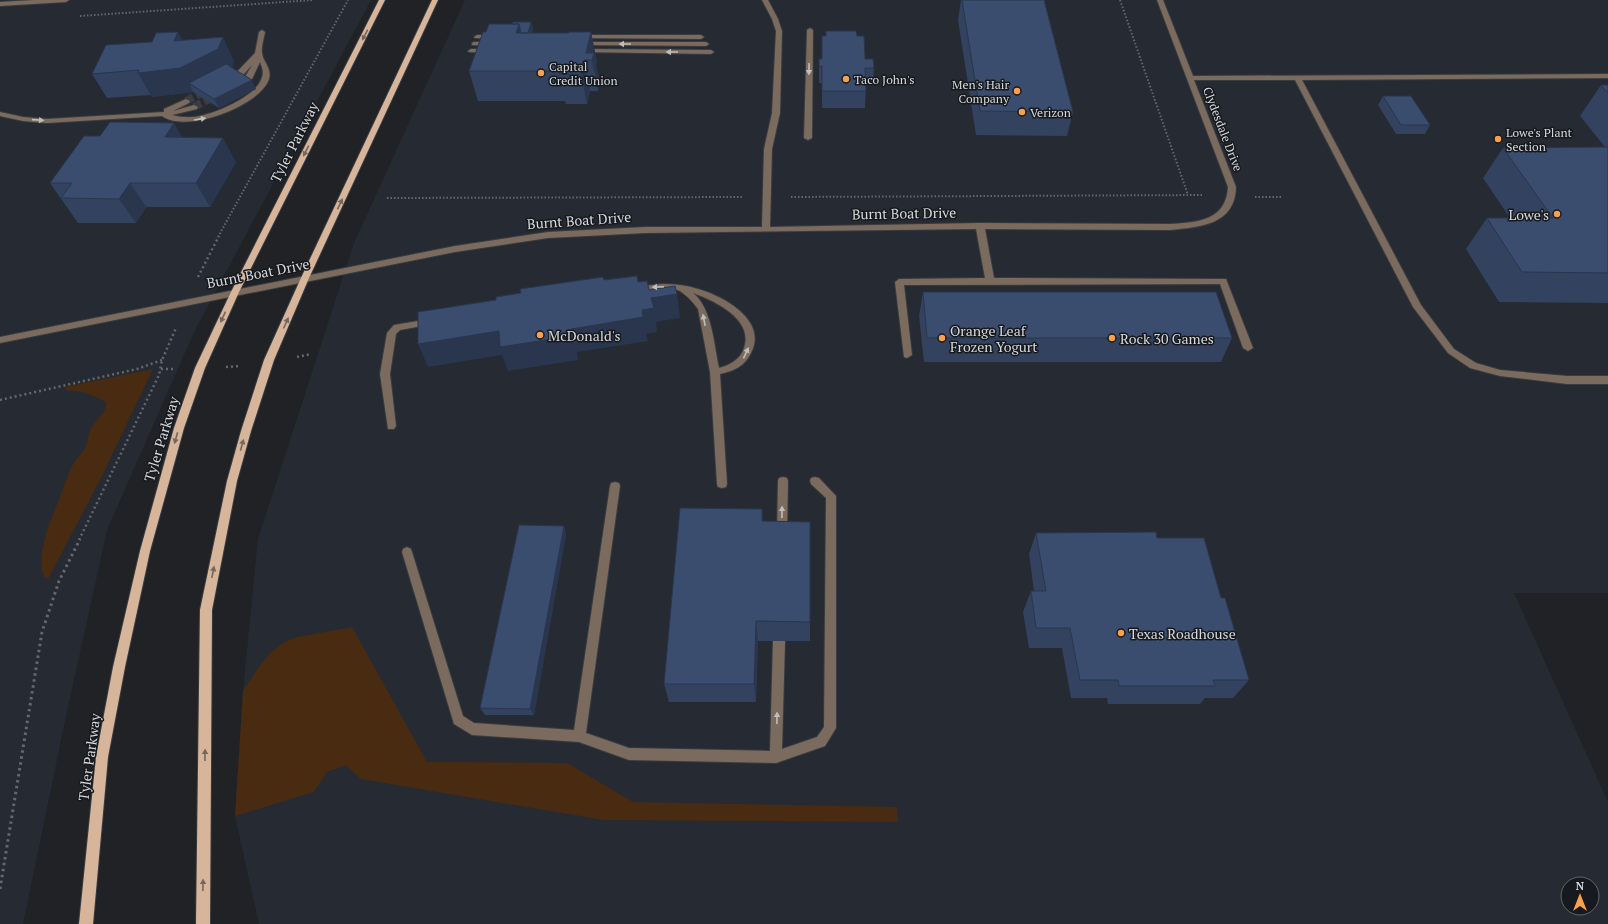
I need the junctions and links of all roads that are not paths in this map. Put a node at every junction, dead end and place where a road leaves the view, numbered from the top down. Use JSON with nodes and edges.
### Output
{"nodes":[{"id":1,"x":66,"y":0,"type":"edge"},
{"id":2,"x":382,"y":0,"type":"edge"},
{"id":3,"x":435,"y":0,"type":"edge"},
{"id":4,"x":765,"y":0,"type":"edge"},
{"id":5,"x":1160,"y":0,"type":"edge"},
{"id":6,"x":0,"y":4,"type":"edge"},
{"id":7,"x":810,"y":30,"type":"dead end"},
{"id":8,"x":262,"y":32,"type":"dead end"},
{"id":9,"x":501,"y":37,"type":"edge"},
{"id":10,"x":701,"y":37,"type":"dead end"},
{"id":11,"x":498,"y":44,"type":"edge"},
{"id":12,"x":706,"y":44,"type":"dead end"},
{"id":13,"x":471,"y":51,"type":"dead end"},
{"id":14,"x":495,"y":51,"type":"edge"},
{"id":15,"x":575,"y":52,"type":"edge"},
{"id":16,"x":711,"y":52,"type":"dead end"},
{"id":17,"x":258,"y":54,"type":"junction"},
{"id":18,"x":239,"y":74,"type":"edge"},
{"id":19,"x":1608,"y":76,"type":"edge"},
{"id":20,"x":249,"y":77,"type":"edge"},
{"id":21,"x":1191,"y":78,"type":"junction"},
{"id":22,"x":1298,"y":78,"type":"junction"},
{"id":23,"x":186,"y":101,"type":"tunnel mouth"},
{"id":24,"x":194,"y":107,"type":"tunnel mouth"},
{"id":25,"x":0,"y":114,"type":"edge"},
{"id":26,"x":162,"y":114,"type":"junction"},
{"id":27,"x":808,"y":138,"type":"dead end"},
{"id":28,"x":980,"y":226,"type":"junction"},
{"id":29,"x":1170,"y":227,"type":"joint"},
{"id":30,"x":766,"y":229,"type":"junction"},
{"id":31,"x":305,"y":278,"type":"junction"},
{"id":32,"x":990,"y":281,"type":"junction"},
{"id":33,"x":679,"y":288,"type":"junction"},
{"id":34,"x":235,"y":292,"type":"junction"},
{"id":35,"x":623,"y":292,"type":"edge"},
{"id":36,"x":436,"y":321,"type":"edge"},
{"id":37,"x":0,"y":340,"type":"edge"},
{"id":38,"x":1248,"y":348,"type":"dead end"},
{"id":39,"x":907,"y":355,"type":"dead end"},
{"id":40,"x":715,"y":372,"type":"junction"},
{"id":41,"x":1608,"y":380,"type":"edge"},
{"id":42,"x":391,"y":426,"type":"dead end"},
{"id":43,"x":783,"y":481,"type":"dead end"},
{"id":44,"x":815,"y":481,"type":"dead end"},
{"id":45,"x":722,"y":484,"type":"dead end"},
{"id":46,"x":616,"y":486,"type":"dead end"},
{"id":47,"x":782,"y":542,"type":"edge"},
{"id":48,"x":407,"y":552,"type":"dead end"},
{"id":49,"x":779,"y":641,"type":"edge"},
{"id":50,"x":578,"y":736,"type":"junction"},
{"id":51,"x":776,"y":757,"type":"junction"},
{"id":52,"x":86,"y":924,"type":"edge"},
{"id":53,"x":203,"y":924,"type":"edge"}],
"edges":[{"from":1,"to":6,"type":"street"},
{"from":2,"to":34,"type":"main road","name":"Tyler Parkway","one_way":true},
{"from":31,"to":3,"type":"main road","one_way":true},
{"from":4,"to":30,"type":"street"},
{"from":5,"to":21,"type":"street","name":"Clydesdale Drive"},
{"from":7,"to":27,"type":"street","one_way":true},
{"from":8,"to":17,"type":"street"},
{"from":9,"to":11,"type":"street"},
{"from":12,"to":10,"type":"street","one_way":true},
{"from":13,"to":14,"type":"street"},
{"from":16,"to":15,"type":"street","one_way":true},
{"from":17,"to":18,"type":"street"},
{"from":17,"to":20,"type":"street"},
{"from":26,"to":17,"type":"street","one_way":true},
{"from":19,"to":22,"type":"street"},
{"from":21,"to":22,"type":"street"},
{"from":21,"to":29,"type":"street","name":"Clydesdale Drive"},
{"from":22,"to":41,"type":"street"},
{"from":23,"to":26,"type":"street"},
{"from":24,"to":26,"type":"street"},
{"from":25,"to":26,"type":"street","one_way":true},
{"from":28,"to":29,"type":"street","name":"Burnt Boat Drive"},
{"from":28,"to":30,"type":"street","name":"Burnt Boat Drive"},
{"from":28,"to":32,"type":"street"},
{"from":30,"to":31,"type":"street","name":"Burnt Boat Drive"},
{"from":31,"to":34,"type":"street","name":"Burnt Boat Drive"},
{"from":53,"to":31,"type":"main road","one_way":true},
{"from":32,"to":38,"type":"street"},
{"from":32,"to":39,"type":"street"},
{"from":33,"to":35,"type":"street","one_way":true},
{"from":40,"to":33,"type":"street","one_way":true},
{"from":40,"to":33,"type":"street","one_way":true},
{"from":34,"to":37,"type":"street","name":"Burnt Boat Drive"},
{"from":34,"to":52,"type":"main road","name":"Tyler Parkway","one_way":true},
{"from":36,"to":42,"type":"street"},
{"from":40,"to":45,"type":"street"},
{"from":47,"to":43,"type":"street","one_way":true},
{"from":44,"to":51,"type":"street"},
{"from":46,"to":50,"type":"street"},
{"from":48,"to":50,"type":"street"},
{"from":51,"to":49,"type":"street","one_way":true},
{"from":50,"to":51,"type":"street"}]}
